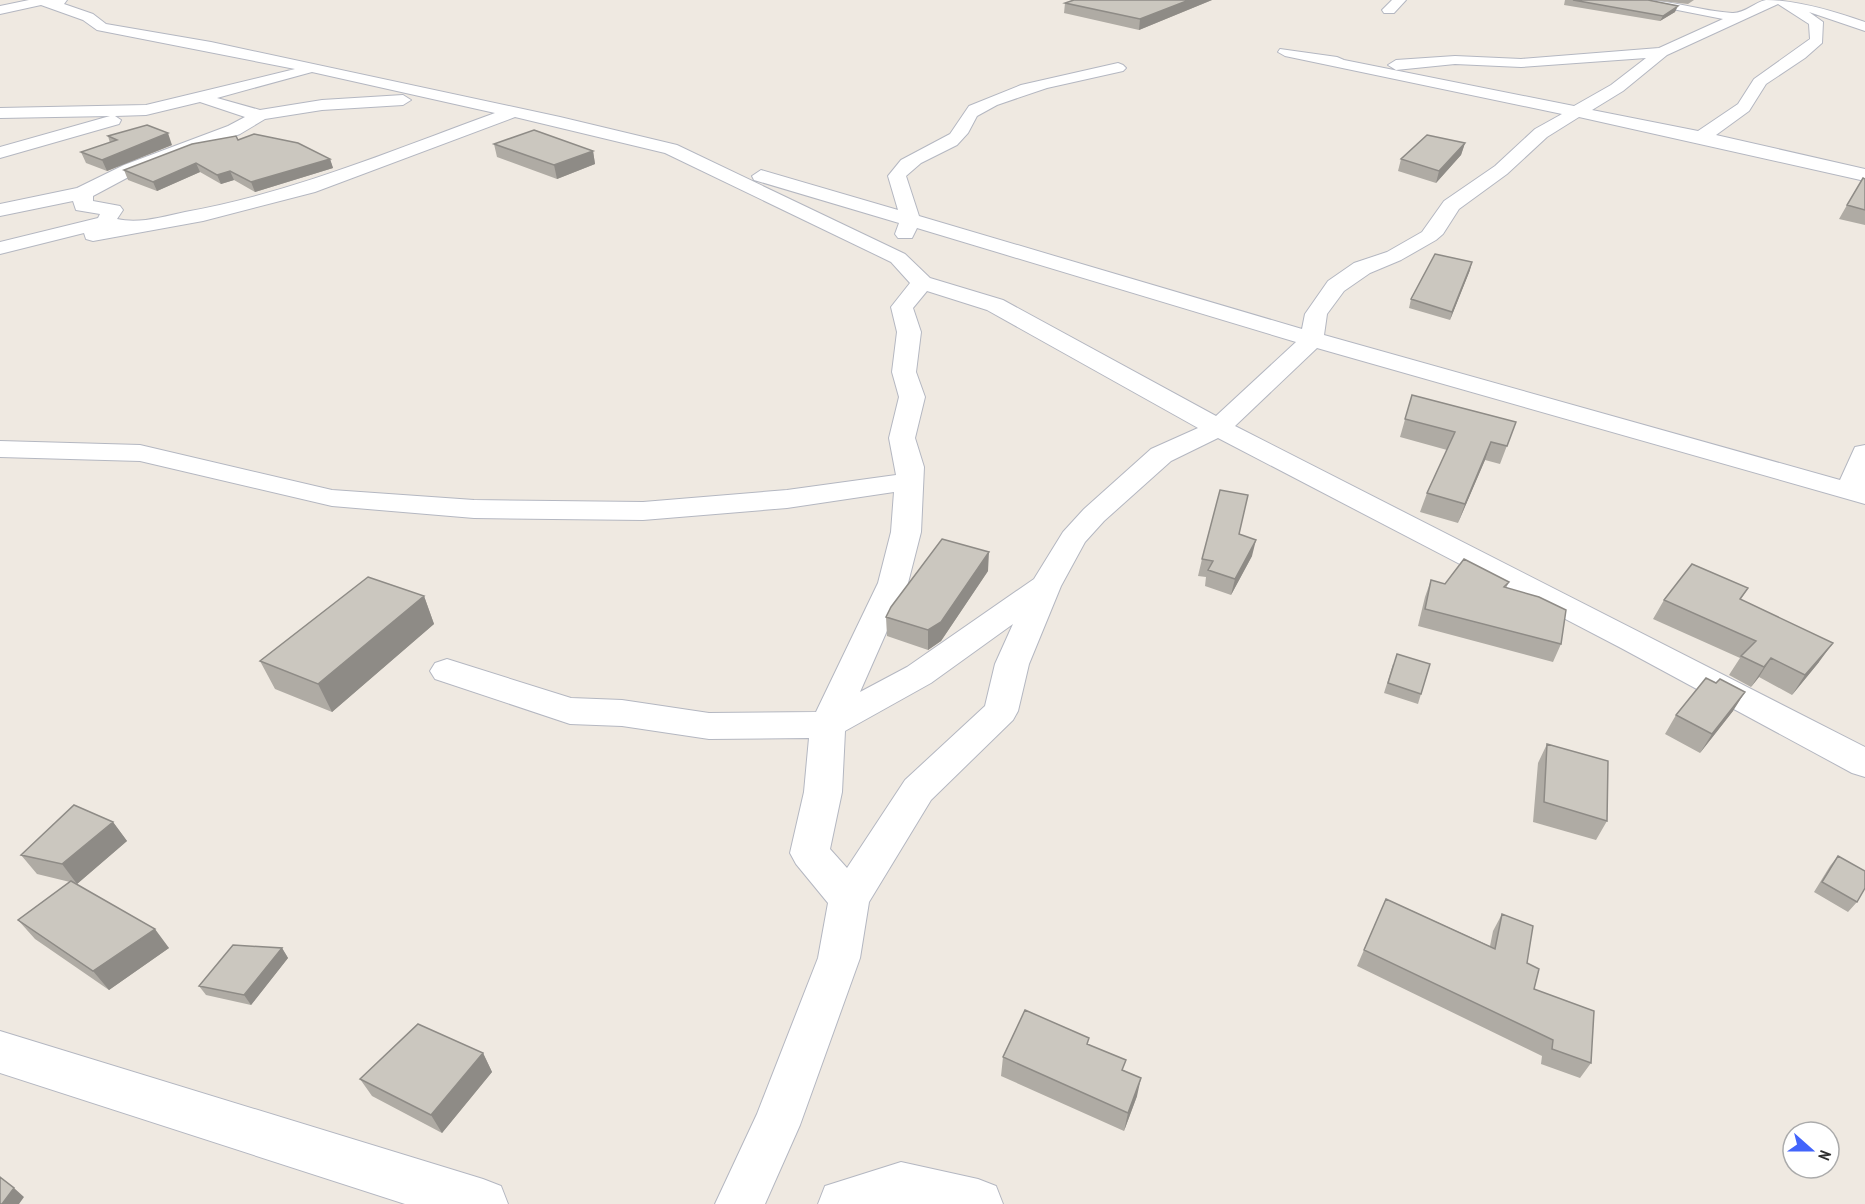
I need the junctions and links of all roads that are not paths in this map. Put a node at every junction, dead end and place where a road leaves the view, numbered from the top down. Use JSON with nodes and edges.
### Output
{"nodes":[{"id":1,"x":1400,"y":0,"type":"edge"},
{"id":2,"x":1647,"y":0,"type":"edge"},
{"id":3,"x":41,"y":1,"type":"edge"},
{"id":4,"x":1779,"y":1,"type":"edge"},
{"id":5,"x":76,"y":3,"type":"edge"},
{"id":6,"x":0,"y":10,"type":"edge"},
{"id":7,"x":1389,"y":10,"type":"dead end"},
{"id":8,"x":1740,"y":19,"type":"junction"},
{"id":9,"x":1865,"y":27,"type":"edge"},
{"id":10,"x":1285,"y":52,"type":"dead end"},
{"id":11,"x":1662,"y":52,"type":"junction"},
{"id":12,"x":1317,"y":59,"type":"junction"},
{"id":13,"x":1118,"y":68,"type":"dead end"},
{"id":14,"x":314,"y":69,"type":"junction"},
{"id":15,"x":201,"y":97,"type":"junction"},
{"id":16,"x":449,"y":98,"type":"junction"},
{"id":17,"x":146,"y":110,"type":"junction"},
{"id":18,"x":1576,"y":111,"type":"junction"},
{"id":19,"x":513,"y":112,"type":"junction"},
{"id":20,"x":0,"y":113,"type":"edge"},
{"id":21,"x":260,"y":115,"type":"junction"},
{"id":22,"x":1701,"y":137,"type":"junction"},
{"id":23,"x":671,"y":149,"type":"junction"},
{"id":24,"x":0,"y":153,"type":"edge"},
{"id":25,"x":1865,"y":175,"type":"edge"},
{"id":26,"x":83,"y":193,"type":"junction"},
{"id":27,"x":0,"y":210,"type":"edge"},
{"id":28,"x":910,"y":219,"type":"junction"},
{"id":29,"x":107,"y":228,"type":"junction"},
{"id":30,"x":0,"y":248,"type":"edge"},
{"id":31,"x":898,"y":258,"type":"junction"},
{"id":32,"x":922,"y":283,"type":"junction"},
{"id":33,"x":1312,"y":339,"type":"junction"},
{"id":34,"x":1218,"y":428,"type":"junction"},
{"id":35,"x":0,"y":449,"type":"edge"},
{"id":36,"x":1865,"y":453,"type":"edge"},
{"id":37,"x":909,"y":481,"type":"junction"},
{"id":38,"x":1857,"y":493,"type":"edge"},
{"id":39,"x":1045,"y":586,"type":"junction"},
{"id":40,"x":447,"y":671,"type":"dead end"},
{"id":41,"x":828,"y":725,"type":"junction"},
{"id":42,"x":1865,"y":763,"type":"edge"},
{"id":43,"x":849,"y":899,"type":"junction"},
{"id":44,"x":0,"y":1052,"type":"edge"},
{"id":45,"x":483,"y":1204,"type":"edge"},
{"id":46,"x":740,"y":1204,"type":"edge"},
{"id":47,"x":843,"y":1204,"type":"edge"},
{"id":48,"x":978,"y":1204,"type":"edge"}],
"edges":[{"from":1,"to":7,"type":"street"},
{"from":2,"to":8,"type":"street"},
{"from":3,"to":5,"type":"street"},
{"from":3,"to":6,"type":"street"},
{"from":4,"to":8,"type":"street"},
{"from":4,"to":9,"type":"street"},
{"from":4,"to":22,"type":"street"},
{"from":5,"to":14,"type":"street"},
{"from":8,"to":11,"type":"street"},
{"from":10,"to":12,"type":"street"},
{"from":11,"to":12,"type":"street"},
{"from":11,"to":18,"type":"street"},
{"from":12,"to":18,"type":"street"},
{"from":13,"to":28,"type":"street"},
{"from":14,"to":15,"type":"street"},
{"from":14,"to":16,"type":"street"},
{"from":15,"to":17,"type":"street"},
{"from":15,"to":21,"type":"street"},
{"from":16,"to":19,"type":"street"},
{"from":16,"to":21,"type":"street"},
{"from":17,"to":20,"type":"street"},
{"from":17,"to":24,"type":"street"},
{"from":18,"to":22,"type":"street"},
{"from":18,"to":33,"type":"street"},
{"from":19,"to":23,"type":"street"},
{"from":19,"to":29,"type":"street"},
{"from":21,"to":26,"type":"street"},
{"from":22,"to":25,"type":"street"},
{"from":23,"to":28,"type":"street"},
{"from":23,"to":31,"type":"street"},
{"from":26,"to":27,"type":"street"},
{"from":26,"to":29,"type":"street"},
{"from":28,"to":31,"type":"street"},
{"from":28,"to":33,"type":"street"},
{"from":29,"to":30,"type":"street"},
{"from":31,"to":32,"type":"street"},
{"from":32,"to":34,"type":"street"},
{"from":32,"to":37,"type":"street"},
{"from":33,"to":34,"type":"street"},
{"from":33,"to":38,"type":"street"},
{"from":34,"to":39,"type":"street"},
{"from":34,"to":42,"type":"street"},
{"from":35,"to":37,"type":"street"},
{"from":36,"to":38,"type":"street"},
{"from":37,"to":41,"type":"street"},
{"from":39,"to":41,"type":"street"},
{"from":39,"to":43,"type":"street"},
{"from":40,"to":41,"type":"street"},
{"from":41,"to":43,"type":"street"},
{"from":43,"to":46,"type":"street"},
{"from":44,"to":45,"type":"street"},
{"from":47,"to":48,"type":"street"}]}
